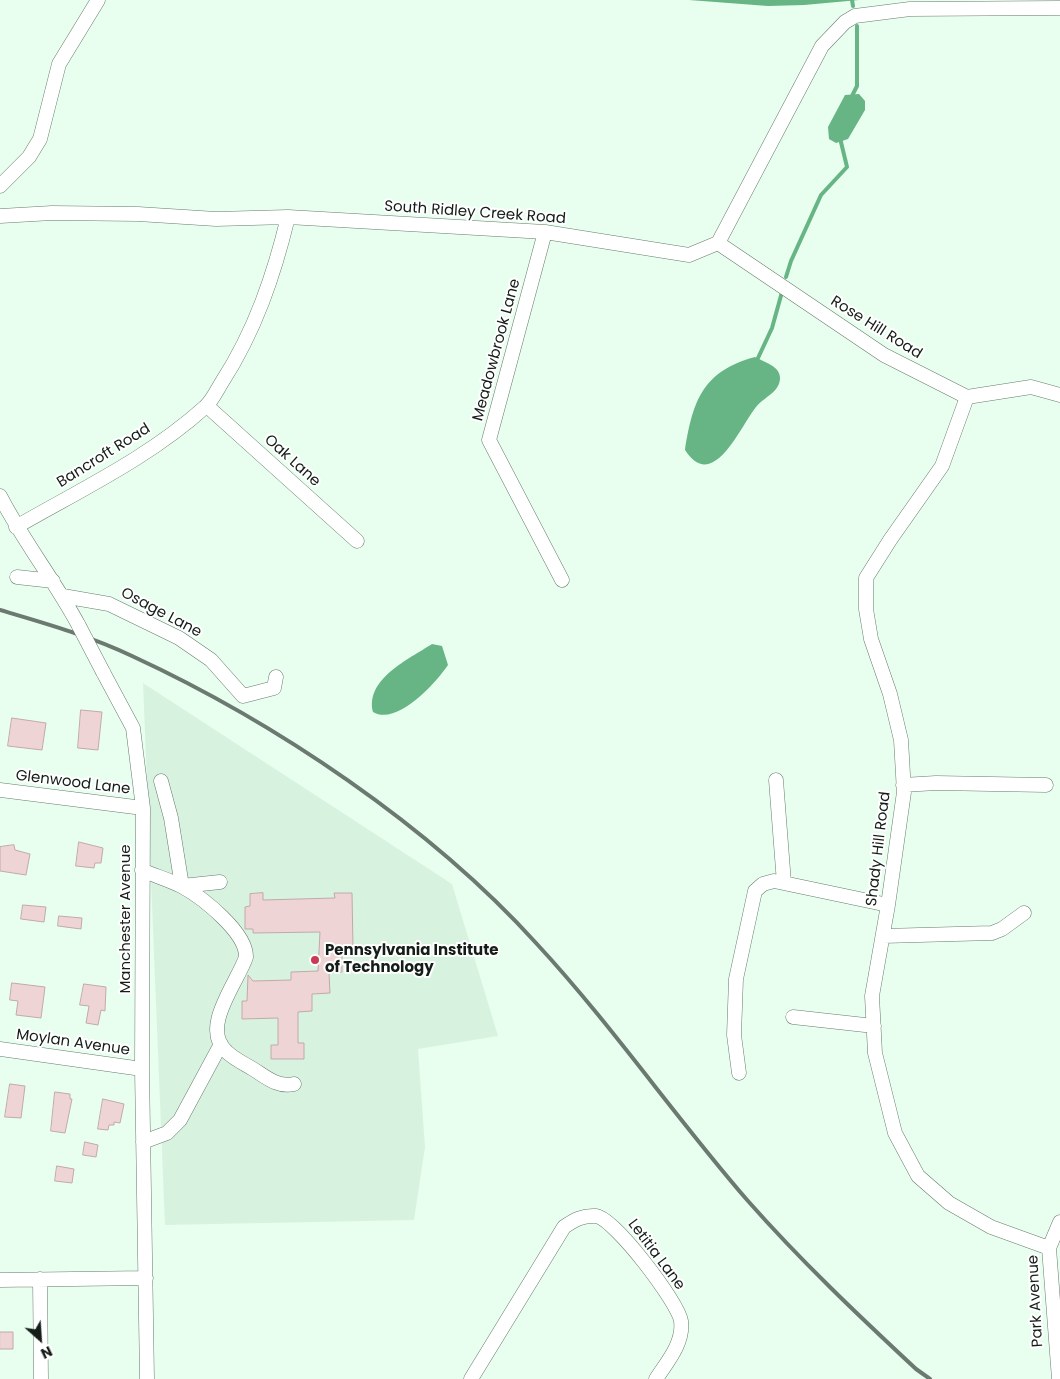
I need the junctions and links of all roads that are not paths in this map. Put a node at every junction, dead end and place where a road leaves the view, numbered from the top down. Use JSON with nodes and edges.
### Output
{"nodes":[{"id":1,"x":98,"y":0,"type":"edge"},
{"id":2,"x":1060,"y":8,"type":"edge"},
{"id":3,"x":0,"y":186,"type":"edge"},
{"id":4,"x":0,"y":216,"type":"edge"},
{"id":5,"x":288,"y":217,"type":"junction"},
{"id":6,"x":545,"y":232,"type":"junction"},
{"id":7,"x":718,"y":243,"type":"junction"},
{"id":8,"x":1060,"y":395,"type":"edge"},
{"id":9,"x":967,"y":397,"type":"junction"},
{"id":10,"x":207,"y":406,"type":"junction"},
{"id":11,"x":0,"y":497,"type":"edge"},
{"id":12,"x":16,"y":527,"type":"junction"},
{"id":13,"x":357,"y":541,"type":"dead end"},
{"id":14,"x":41,"y":563,"type":"junction"},
{"id":15,"x":562,"y":580,"type":"dead end"},
{"id":16,"x":53,"y":581,"type":"junction"},
{"id":17,"x":63,"y":596,"type":"junction"},
{"id":18,"x":276,"y":677,"type":"dead end"},
{"id":19,"x":776,"y":780,"type":"dead end"},
{"id":20,"x":162,"y":781,"type":"dead end"},
{"id":21,"x":903,"y":785,"type":"junction"},
{"id":22,"x":1046,"y":785,"type":"dead end"},
{"id":23,"x":0,"y":790,"type":"edge"},
{"id":24,"x":143,"y":808,"type":"junction"},
{"id":25,"x":142,"y":870,"type":"junction"},
{"id":26,"x":220,"y":882,"type":"dead end"},
{"id":27,"x":784,"y":883,"type":"junction"},
{"id":28,"x":182,"y":886,"type":"junction"},
{"id":29,"x":888,"y":905,"type":"junction"},
{"id":30,"x":1024,"y":913,"type":"dead end"},
{"id":31,"x":883,"y":936,"type":"junction"},
{"id":32,"x":793,"y":1017,"type":"dead end"},
{"id":33,"x":874,"y":1026,"type":"junction"},
{"id":34,"x":221,"y":1044,"type":"junction"},
{"id":35,"x":0,"y":1050,"type":"edge"},
{"id":36,"x":142,"y":1069,"type":"junction"},
{"id":37,"x":739,"y":1073,"type":"dead end"},
{"id":38,"x":294,"y":1084,"type":"dead end"},
{"id":39,"x":143,"y":1142,"type":"junction"},
{"id":40,"x":1060,"y":1222,"type":"edge"},
{"id":41,"x":1048,"y":1248,"type":"junction"},
{"id":42,"x":146,"y":1278,"type":"junction"},
{"id":43,"x":40,"y":1279,"type":"junction"},
{"id":44,"x":0,"y":1280,"type":"edge"},
{"id":45,"x":1056,"y":1303,"type":"edge"},
{"id":46,"x":41,"y":1379,"type":"edge"},
{"id":47,"x":146,"y":1379,"type":"edge"},
{"id":48,"x":470,"y":1379,"type":"edge"},
{"id":49,"x":656,"y":1379,"type":"edge"},
{"id":50,"x":1059,"y":1379,"type":"edge"}],
"edges":[{"from":1,"to":3,"type":"street"},
{"from":2,"to":7,"type":"street"},
{"from":4,"to":5,"type":"street","name":"South Ridley Creek Road"},
{"from":5,"to":6,"type":"street","name":"South Ridley Creek Road"},
{"from":5,"to":10,"type":"street","name":"Bancroft Road"},
{"from":6,"to":7,"type":"street","name":"South Ridley Creek Road"},
{"from":6,"to":15,"type":"street","name":"Meadowbrook Lane"},
{"from":7,"to":9,"type":"street","name":"Rose Hill Road"},
{"from":8,"to":9,"type":"street"},
{"from":9,"to":21,"type":"street","name":"Shady Hill Road"},
{"from":10,"to":12,"type":"street","name":"Bancroft Road"},
{"from":10,"to":13,"type":"street","name":"Oak Lane"},
{"from":11,"to":12,"type":"street","name":"Manchester Avenue"},
{"from":12,"to":14,"type":"street","name":"Manchester Avenue"},
{"from":14,"to":16,"type":"street","name":"Manchester Avenue"},
{"from":14,"to":16,"type":"street"},
{"from":16,"to":17,"type":"street","name":"Manchester Avenue"},
{"from":17,"to":18,"type":"street","name":"Osage Lane"},
{"from":17,"to":24,"type":"street","name":"Manchester Avenue","bridge":true},
{"from":19,"to":27,"type":"street"},
{"from":20,"to":28,"type":"street"},
{"from":21,"to":22,"type":"street"},
{"from":21,"to":29,"type":"street","name":"Shady Hill Road"},
{"from":23,"to":24,"type":"street","name":"Glenwood Lane"},
{"from":24,"to":25,"type":"street","name":"Manchester Avenue"},
{"from":25,"to":28,"type":"street"},
{"from":25,"to":36,"type":"street","name":"Manchester Avenue"},
{"from":26,"to":28,"type":"street"},
{"from":27,"to":29,"type":"street"},
{"from":27,"to":37,"type":"street"},
{"from":28,"to":34,"type":"street"},
{"from":29,"to":31,"type":"street","name":"Shady Hill Road"},
{"from":30,"to":31,"type":"street"},
{"from":31,"to":33,"type":"street","name":"Shady Hill Road"},
{"from":32,"to":33,"type":"street"},
{"from":33,"to":41,"type":"street","name":"Shady Hill Road"},
{"from":34,"to":38,"type":"street"},
{"from":34,"to":39,"type":"street"},
{"from":35,"to":36,"type":"street","name":"Moylan Avenue"},
{"from":36,"to":39,"type":"street","name":"Manchester Avenue"},
{"from":39,"to":42,"type":"street","name":"Manchester Avenue"},
{"from":40,"to":41,"type":"street","name":"Park Avenue"},
{"from":41,"to":45,"type":"street","name":"Park Avenue"},
{"from":42,"to":43,"type":"street"},
{"from":42,"to":47,"type":"street","name":"Manchester Avenue"},
{"from":43,"to":44,"type":"street"},
{"from":43,"to":46,"type":"street"},
{"from":45,"to":50,"type":"street","name":"Park Avenue"},
{"from":48,"to":49,"type":"street","name":"Letitia Lane"}]}
